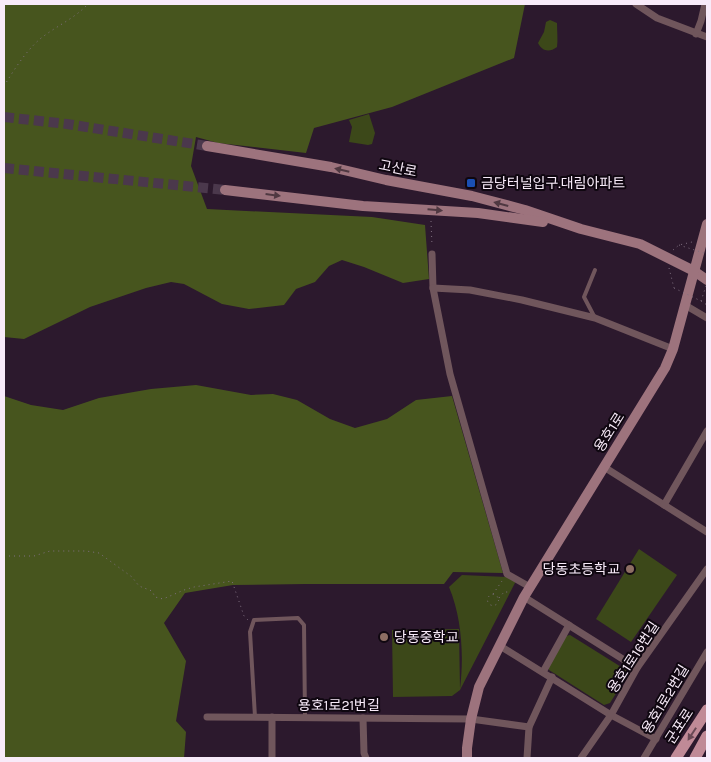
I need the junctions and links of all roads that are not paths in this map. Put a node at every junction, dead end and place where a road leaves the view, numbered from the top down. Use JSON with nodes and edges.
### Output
{"nodes":[{"id":1,"x":636,"y":4,"type":"edge"},
{"id":2,"x":705,"y":4,"type":"edge"},
{"id":3,"x":696,"y":34,"type":"junction"},
{"id":4,"x":707,"y":37,"type":"edge"},
{"id":5,"x":207,"y":146,"type":"tunnel mouth"},
{"id":6,"x":225,"y":190,"type":"tunnel mouth"},
{"id":7,"x":707,"y":224,"type":"edge"},
{"id":8,"x":581,"y":229,"type":"junction"},
{"id":9,"x":432,"y":254,"type":"road end"},
{"id":10,"x":595,"y":270,"type":"dead end"},
{"id":11,"x":694,"y":271,"type":"junction"},
{"id":12,"x":707,"y":282,"type":"edge"},
{"id":13,"x":433,"y":288,"type":"junction"},
{"id":14,"x":684,"y":305,"type":"junction"},
{"id":15,"x":594,"y":318,"type":"junction"},
{"id":16,"x":707,"y":318,"type":"edge"},
{"id":17,"x":672,"y":349,"type":"junction"},
{"id":18,"x":707,"y":434,"type":"edge"},
{"id":19,"x":604,"y":467,"type":"junction"},
{"id":20,"x":664,"y":505,"type":"junction"},
{"id":21,"x":707,"y":532,"type":"edge"},
{"id":22,"x":707,"y":570,"type":"edge"},
{"id":23,"x":530,"y":587,"type":"junction"},
{"id":24,"x":524,"y":597,"type":"junction"},
{"id":25,"x":569,"y":625,"type":"junction"},
{"id":26,"x":500,"y":646,"type":"junction"},
{"id":27,"x":707,"y":652,"type":"edge"},
{"id":28,"x":637,"y":668,"type":"junction"},
{"id":29,"x":543,"y":672,"type":"junction"},
{"id":30,"x":552,"y":677,"type":"junction"},
{"id":31,"x":707,"y":710,"type":"edge"},
{"id":32,"x":611,"y":715,"type":"junction"},
{"id":33,"x":207,"y":717,"type":"dead end"},
{"id":34,"x":255,"y":717,"type":"junction"},
{"id":35,"x":272,"y":717,"type":"junction"},
{"id":36,"x":305,"y":717,"type":"junction"},
{"id":37,"x":363,"y":718,"type":"junction"},
{"id":38,"x":471,"y":719,"type":"junction"},
{"id":39,"x":529,"y":727,"type":"junction"},
{"id":40,"x":707,"y":736,"type":"edge"},
{"id":41,"x":656,"y":739,"type":"junction"},
{"id":42,"x":272,"y":758,"type":"edge"},
{"id":43,"x":366,"y":758,"type":"edge"},
{"id":44,"x":467,"y":758,"type":"edge"},
{"id":45,"x":527,"y":758,"type":"edge"},
{"id":46,"x":581,"y":758,"type":"edge"},
{"id":47,"x":644,"y":758,"type":"edge"},
{"id":48,"x":676,"y":758,"type":"edge"},
{"id":49,"x":695,"y":758,"type":"edge"}],
"edges":[{"from":1,"to":3,"type":"street"},
{"from":2,"to":3,"type":"street"},
{"from":3,"to":4,"type":"street"},
{"from":8,"to":5,"type":"street","name":"고산로","one_way":true},
{"from":6,"to":8,"type":"street","name":"고산로","one_way":true},
{"from":7,"to":11,"type":"street","name":"용호1로"},
{"from":8,"to":11,"type":"street","name":"고산로"},
{"from":9,"to":13,"type":"street"},
{"from":10,"to":15,"type":"lane"},
{"from":11,"to":12,"type":"street","name":"고산로"},
{"from":11,"to":14,"type":"street","name":"용호1로"},
{"from":13,"to":15,"type":"street"},
{"from":13,"to":23,"type":"street"},
{"from":14,"to":16,"type":"street"},
{"from":14,"to":17,"type":"street","name":"용호1로"},
{"from":15,"to":17,"type":"street"},
{"from":17,"to":19,"type":"street","name":"용호1로"},
{"from":18,"to":20,"type":"street"},
{"from":19,"to":20,"type":"street"},
{"from":19,"to":23,"type":"street","name":"용호1로"},
{"from":20,"to":21,"type":"street"},
{"from":22,"to":28,"type":"street","name":"용호1로16번길"},
{"from":23,"to":24,"type":"street","name":"용호1로"},
{"from":24,"to":25,"type":"street"},
{"from":24,"to":26,"type":"street","name":"용호1로"},
{"from":25,"to":28,"type":"street"},
{"from":25,"to":29,"type":"street"},
{"from":26,"to":29,"type":"street"},
{"from":26,"to":38,"type":"street","name":"용호1로"},
{"from":27,"to":41,"type":"street","name":"용호1로2번길"},
{"from":28,"to":32,"type":"street","name":"용호1로16번길"},
{"from":29,"to":30,"type":"street"},
{"from":30,"to":32,"type":"street"},
{"from":30,"to":39,"type":"street"},
{"from":31,"to":48,"type":"main road","name":"군포로","one_way":true},
{"from":32,"to":41,"type":"street"},
{"from":32,"to":46,"type":"street","name":"용호1로16번길"},
{"from":33,"to":34,"type":"street","name":"용호1로21번길"},
{"from":34,"to":35,"type":"street","name":"용호1로21번길"},
{"from":34,"to":36,"type":"lane"},
{"from":35,"to":36,"type":"street","name":"용호1로21번길"},
{"from":35,"to":42,"type":"street"},
{"from":36,"to":37,"type":"street","name":"용호1로21번길"},
{"from":37,"to":38,"type":"street","name":"용호1로21번길"},
{"from":37,"to":43,"type":"street"},
{"from":38,"to":39,"type":"street","name":"용호1로21번길"},
{"from":38,"to":44,"type":"street","name":"용호1로"},
{"from":39,"to":45,"type":"street"},
{"from":40,"to":49,"type":"main road"},
{"from":41,"to":47,"type":"street","name":"용호1로2번길"}]}
